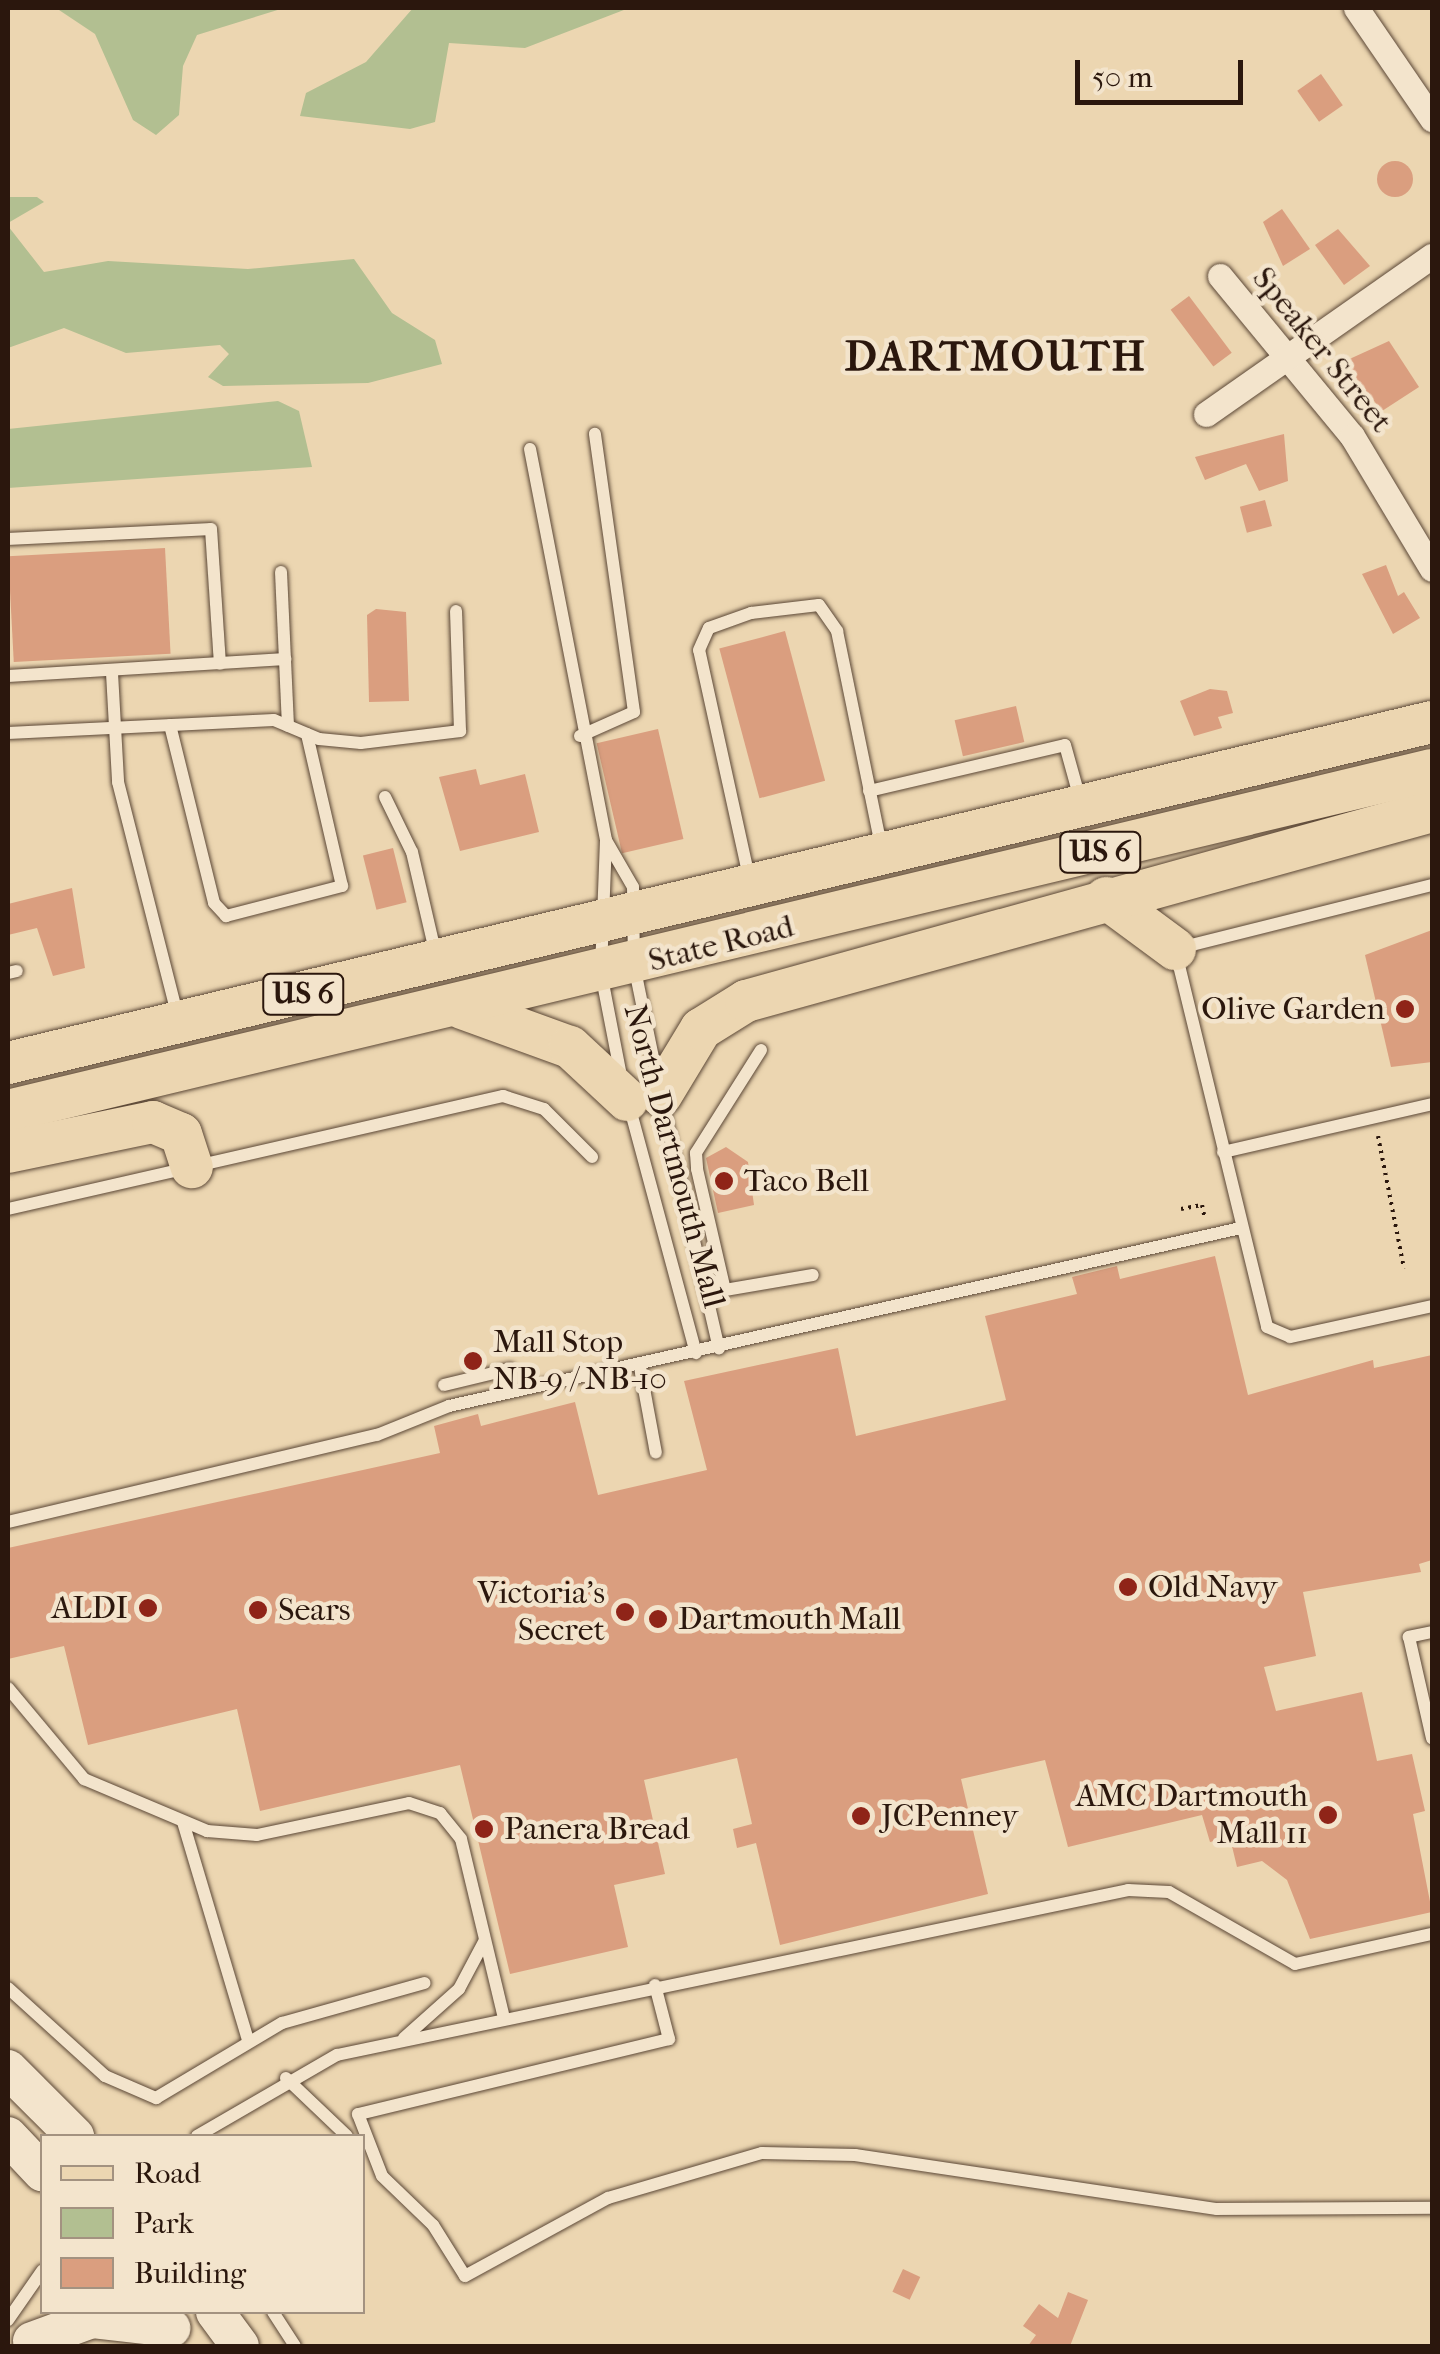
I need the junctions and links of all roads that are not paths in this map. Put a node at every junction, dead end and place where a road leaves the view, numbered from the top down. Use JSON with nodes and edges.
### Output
{"nodes":[{"id":1,"x":1356,"y":8,"type":"edge"},
{"id":2,"x":1432,"y":119,"type":"edge"},
{"id":3,"x":1432,"y":256,"type":"edge"},
{"id":4,"x":1220,"y":276,"type":"dead end"},
{"id":5,"x":1289,"y":360,"type":"junction"},
{"id":6,"x":1206,"y":414,"type":"dead end"},
{"id":7,"x":595,"y":434,"type":"dead end"},
{"id":8,"x":530,"y":448,"type":"dead end"},
{"id":9,"x":8,"y":540,"type":"edge"},
{"id":10,"x":1432,"y":569,"type":"edge"},
{"id":11,"x":281,"y":572,"type":"dead end"},
{"id":12,"x":456,"y":611,"type":"dead end"},
{"id":13,"x":285,"y":659,"type":"junction"},
{"id":14,"x":220,"y":664,"type":"junction"},
{"id":15,"x":112,"y":673,"type":"junction"},
{"id":16,"x":8,"y":676,"type":"edge"},
{"id":17,"x":1432,"y":722,"type":"edge"},
{"id":18,"x":170,"y":725,"type":"junction"},
{"id":19,"x":288,"y":726,"type":"junction"},
{"id":20,"x":116,"y":728,"type":"junction"},
{"id":21,"x":8,"y":733,"type":"edge"},
{"id":22,"x":307,"y":734,"type":"junction"},
{"id":23,"x":580,"y":736,"type":"junction"},
{"id":24,"x":1432,"y":770,"type":"edge"},
{"id":25,"x":869,"y":790,"type":"junction"},
{"id":26,"x":385,"y":797,"type":"dead end"},
{"id":27,"x":1082,"y":810,"type":"junction"},
{"id":28,"x":1432,"y":811,"type":"edge"},
{"id":29,"x":606,"y":840,"type":"junction"},
{"id":30,"x":884,"y":858,"type":"junction"},
{"id":31,"x":1200,"y":875,"type":"junction"},
{"id":32,"x":1432,"y":885,"type":"edge"},
{"id":33,"x":752,"y":889,"type":"junction"},
{"id":34,"x":1106,"y":898,"type":"junction"},
{"id":35,"x":616,"y":921,"type":"junction"},
{"id":36,"x":1012,"y":926,"type":"junction"},
{"id":37,"x":766,"y":934,"type":"junction"},
{"id":38,"x":1175,"y":948,"type":"junction"},
{"id":39,"x":437,"y":962,"type":"junction"},
{"id":40,"x":618,"y":969,"type":"junction"},
{"id":41,"x":457,"y":1007,"type":"junction"},
{"id":42,"x":179,"y":1023,"type":"junction"},
{"id":43,"x":762,"y":1050,"type":"dead end"},
{"id":44,"x":8,"y":1063,"type":"edge"},
{"id":45,"x":644,"y":1098,"type":"junction"},
{"id":46,"x":1432,"y":1104,"type":"edge"},
{"id":47,"x":8,"y":1110,"type":"edge"},
{"id":48,"x":8,"y":1152,"type":"edge"},
{"id":49,"x":1223,"y":1152,"type":"junction"},
{"id":50,"x":592,"y":1157,"type":"dead end"},
{"id":51,"x":192,"y":1167,"type":"junction"},
{"id":52,"x":8,"y":1209,"type":"edge"},
{"id":53,"x":1240,"y":1228,"type":"junction"},
{"id":54,"x":813,"y":1275,"type":"dead end"},
{"id":55,"x":1432,"y":1306,"type":"edge"},
{"id":56,"x":718,"y":1348,"type":"junction"},
{"id":57,"x":696,"y":1354,"type":"junction"},
{"id":58,"x":640,"y":1367,"type":"junction"},
{"id":59,"x":510,"y":1369,"type":"dead end"},
{"id":60,"x":444,"y":1385,"type":"dead end"},
{"id":61,"x":656,"y":1454,"type":"dead end"},
{"id":62,"x":8,"y":1522,"type":"edge"},
{"id":63,"x":1432,"y":1632,"type":"edge"},
{"id":64,"x":8,"y":1688,"type":"edge"},
{"id":65,"x":1432,"y":1738,"type":"edge"},
{"id":66,"x":184,"y":1822,"type":"junction"},
{"id":67,"x":1432,"y":1934,"type":"edge"},
{"id":68,"x":486,"y":1939,"type":"junction"},
{"id":69,"x":424,"y":1983,"type":"dead end"},
{"id":70,"x":656,"y":1985,"type":"junction"},
{"id":71,"x":8,"y":1988,"type":"edge"},
{"id":72,"x":504,"y":2018,"type":"junction"},
{"id":73,"x":402,"y":2039,"type":"junction"},
{"id":74,"x":248,"y":2040,"type":"junction"},
{"id":75,"x":8,"y":2069,"type":"edge"},
{"id":76,"x":286,"y":2078,"type":"junction"},
{"id":77,"x":72,"y":2134,"type":"edge"},
{"id":78,"x":200,"y":2134,"type":"edge"},
{"id":79,"x":344,"y":2134,"type":"edge"},
{"id":80,"x":363,"y":2134,"type":"edge"},
{"id":81,"x":8,"y":2136,"type":"edge"},
{"id":82,"x":368,"y":2155,"type":"edge"},
{"id":83,"x":40,"y":2170,"type":"edge"},
{"id":84,"x":1432,"y":2208,"type":"edge"},
{"id":85,"x":40,"y":2281,"type":"edge"},
{"id":86,"x":216,"y":2314,"type":"edge"},
{"id":87,"x":276,"y":2317,"type":"edge"},
{"id":88,"x":171,"y":2329,"type":"edge"},
{"id":89,"x":30,"y":2330,"type":"edge"},
{"id":90,"x":240,"y":2346,"type":"edge"},
{"id":91,"x":295,"y":2346,"type":"edge"}],
"edges":[{"from":1,"to":2,"type":"street"},
{"from":3,"to":5,"type":"street"},
{"from":4,"to":5,"type":"street","name":"Speaker Street"},
{"from":5,"to":6,"type":"street"},
{"from":5,"to":10,"type":"street","name":"Speaker Street"},
{"from":7,"to":23,"type":"lane"},
{"from":8,"to":23,"type":"lane"},
{"from":9,"to":14,"type":"lane"},
{"from":11,"to":13,"type":"lane"},
{"from":12,"to":22,"type":"lane"},
{"from":13,"to":14,"type":"lane"},
{"from":13,"to":19,"type":"lane"},
{"from":14,"to":15,"type":"lane"},
{"from":15,"to":16,"type":"lane"},
{"from":15,"to":20,"type":"lane"},
{"from":17,"to":27,"type":"main road","name":"State Road","number":"US 6"},
{"from":18,"to":19,"type":"lane"},
{"from":18,"to":20,"type":"lane"},
{"from":18,"to":22,"type":"lane"},
{"from":19,"to":22,"type":"lane"},
{"from":20,"to":21,"type":"lane"},
{"from":20,"to":42,"type":"lane"},
{"from":23,"to":29,"type":"lane"},
{"from":24,"to":37,"type":"main road","name":"State Road","number":"US 6"},
{"from":25,"to":27,"type":"lane"},
{"from":25,"to":30,"type":"lane"},
{"from":25,"to":33,"type":"lane"},
{"from":26,"to":39,"type":"lane"},
{"from":27,"to":30,"type":"main road","name":"State Road","number":"US 6"},
{"from":28,"to":31,"type":"main road"},
{"from":29,"to":35,"type":"lane"},
{"from":29,"to":35,"type":"lane","name":"North Dartmouth Mall"},
{"from":30,"to":33,"type":"main road","name":"State Road","number":"US 6"},
{"from":31,"to":34,"type":"main road"},
{"from":31,"to":38,"type":"main road"},
{"from":32,"to":38,"type":"lane"},
{"from":33,"to":35,"type":"main road","name":"State Road","number":"US 6"},
{"from":34,"to":36,"type":"main road"},
{"from":34,"to":38,"type":"main road"},
{"from":35,"to":39,"type":"main road","name":"State Road","number":"US 6"},
{"from":35,"to":40,"type":"lane"},
{"from":35,"to":40,"type":"lane","name":"North Dartmouth Mall"},
{"from":36,"to":37,"type":"main road"},
{"from":36,"to":45,"type":"main road"},
{"from":37,"to":40,"type":"main road","name":"State Road","number":"US 6"},
{"from":38,"to":49,"type":"lane"},
{"from":39,"to":42,"type":"main road","name":"State Road","number":"US 6"},
{"from":40,"to":41,"type":"main road","name":"State Road","number":"US 6"},
{"from":40,"to":45,"type":"lane","name":"North Dartmouth Mall"},
{"from":40,"to":45,"type":"lane","name":"North Dartmouth Mall"},
{"from":41,"to":45,"type":"main road"},
{"from":41,"to":47,"type":"main road","name":"State Road","number":"US 6"},
{"from":42,"to":44,"type":"main road","name":"State Road","number":"US 6"},
{"from":43,"to":54,"type":"lane"},
{"from":45,"to":56,"type":"lane","name":"North Dartmouth Mall"},
{"from":45,"to":57,"type":"lane","name":"North Dartmouth Mall"},
{"from":46,"to":49,"type":"lane"},
{"from":48,"to":51,"type":"main road"},
{"from":49,"to":53,"type":"lane"},
{"from":50,"to":51,"type":"lane"},
{"from":51,"to":52,"type":"lane"},
{"from":53,"to":55,"type":"lane"},
{"from":53,"to":56,"type":"lane"},
{"from":56,"to":57,"type":"lane"},
{"from":57,"to":58,"type":"lane"},
{"from":58,"to":61,"type":"lane"},
{"from":58,"to":62,"type":"lane"},
{"from":59,"to":60,"type":"lane"},
{"from":63,"to":65,"type":"lane"},
{"from":64,"to":66,"type":"lane"},
{"from":66,"to":68,"type":"lane"},
{"from":66,"to":74,"type":"lane"},
{"from":67,"to":70,"type":"lane"},
{"from":68,"to":72,"type":"lane"},
{"from":68,"to":73,"type":"lane"},
{"from":69,"to":74,"type":"lane"},
{"from":70,"to":72,"type":"lane"},
{"from":70,"to":80,"type":"lane"},
{"from":71,"to":74,"type":"lane"},
{"from":72,"to":73,"type":"lane"},
{"from":73,"to":76,"type":"lane"},
{"from":75,"to":77,"type":"main road"},
{"from":76,"to":78,"type":"lane"},
{"from":76,"to":79,"type":"lane"},
{"from":81,"to":83,"type":"main road"},
{"from":82,"to":84,"type":"lane"},
{"from":85,"to":89,"type":"lane"},
{"from":86,"to":90,"type":"main road"},
{"from":87,"to":91,"type":"lane"},
{"from":88,"to":89,"type":"main road"}]}
